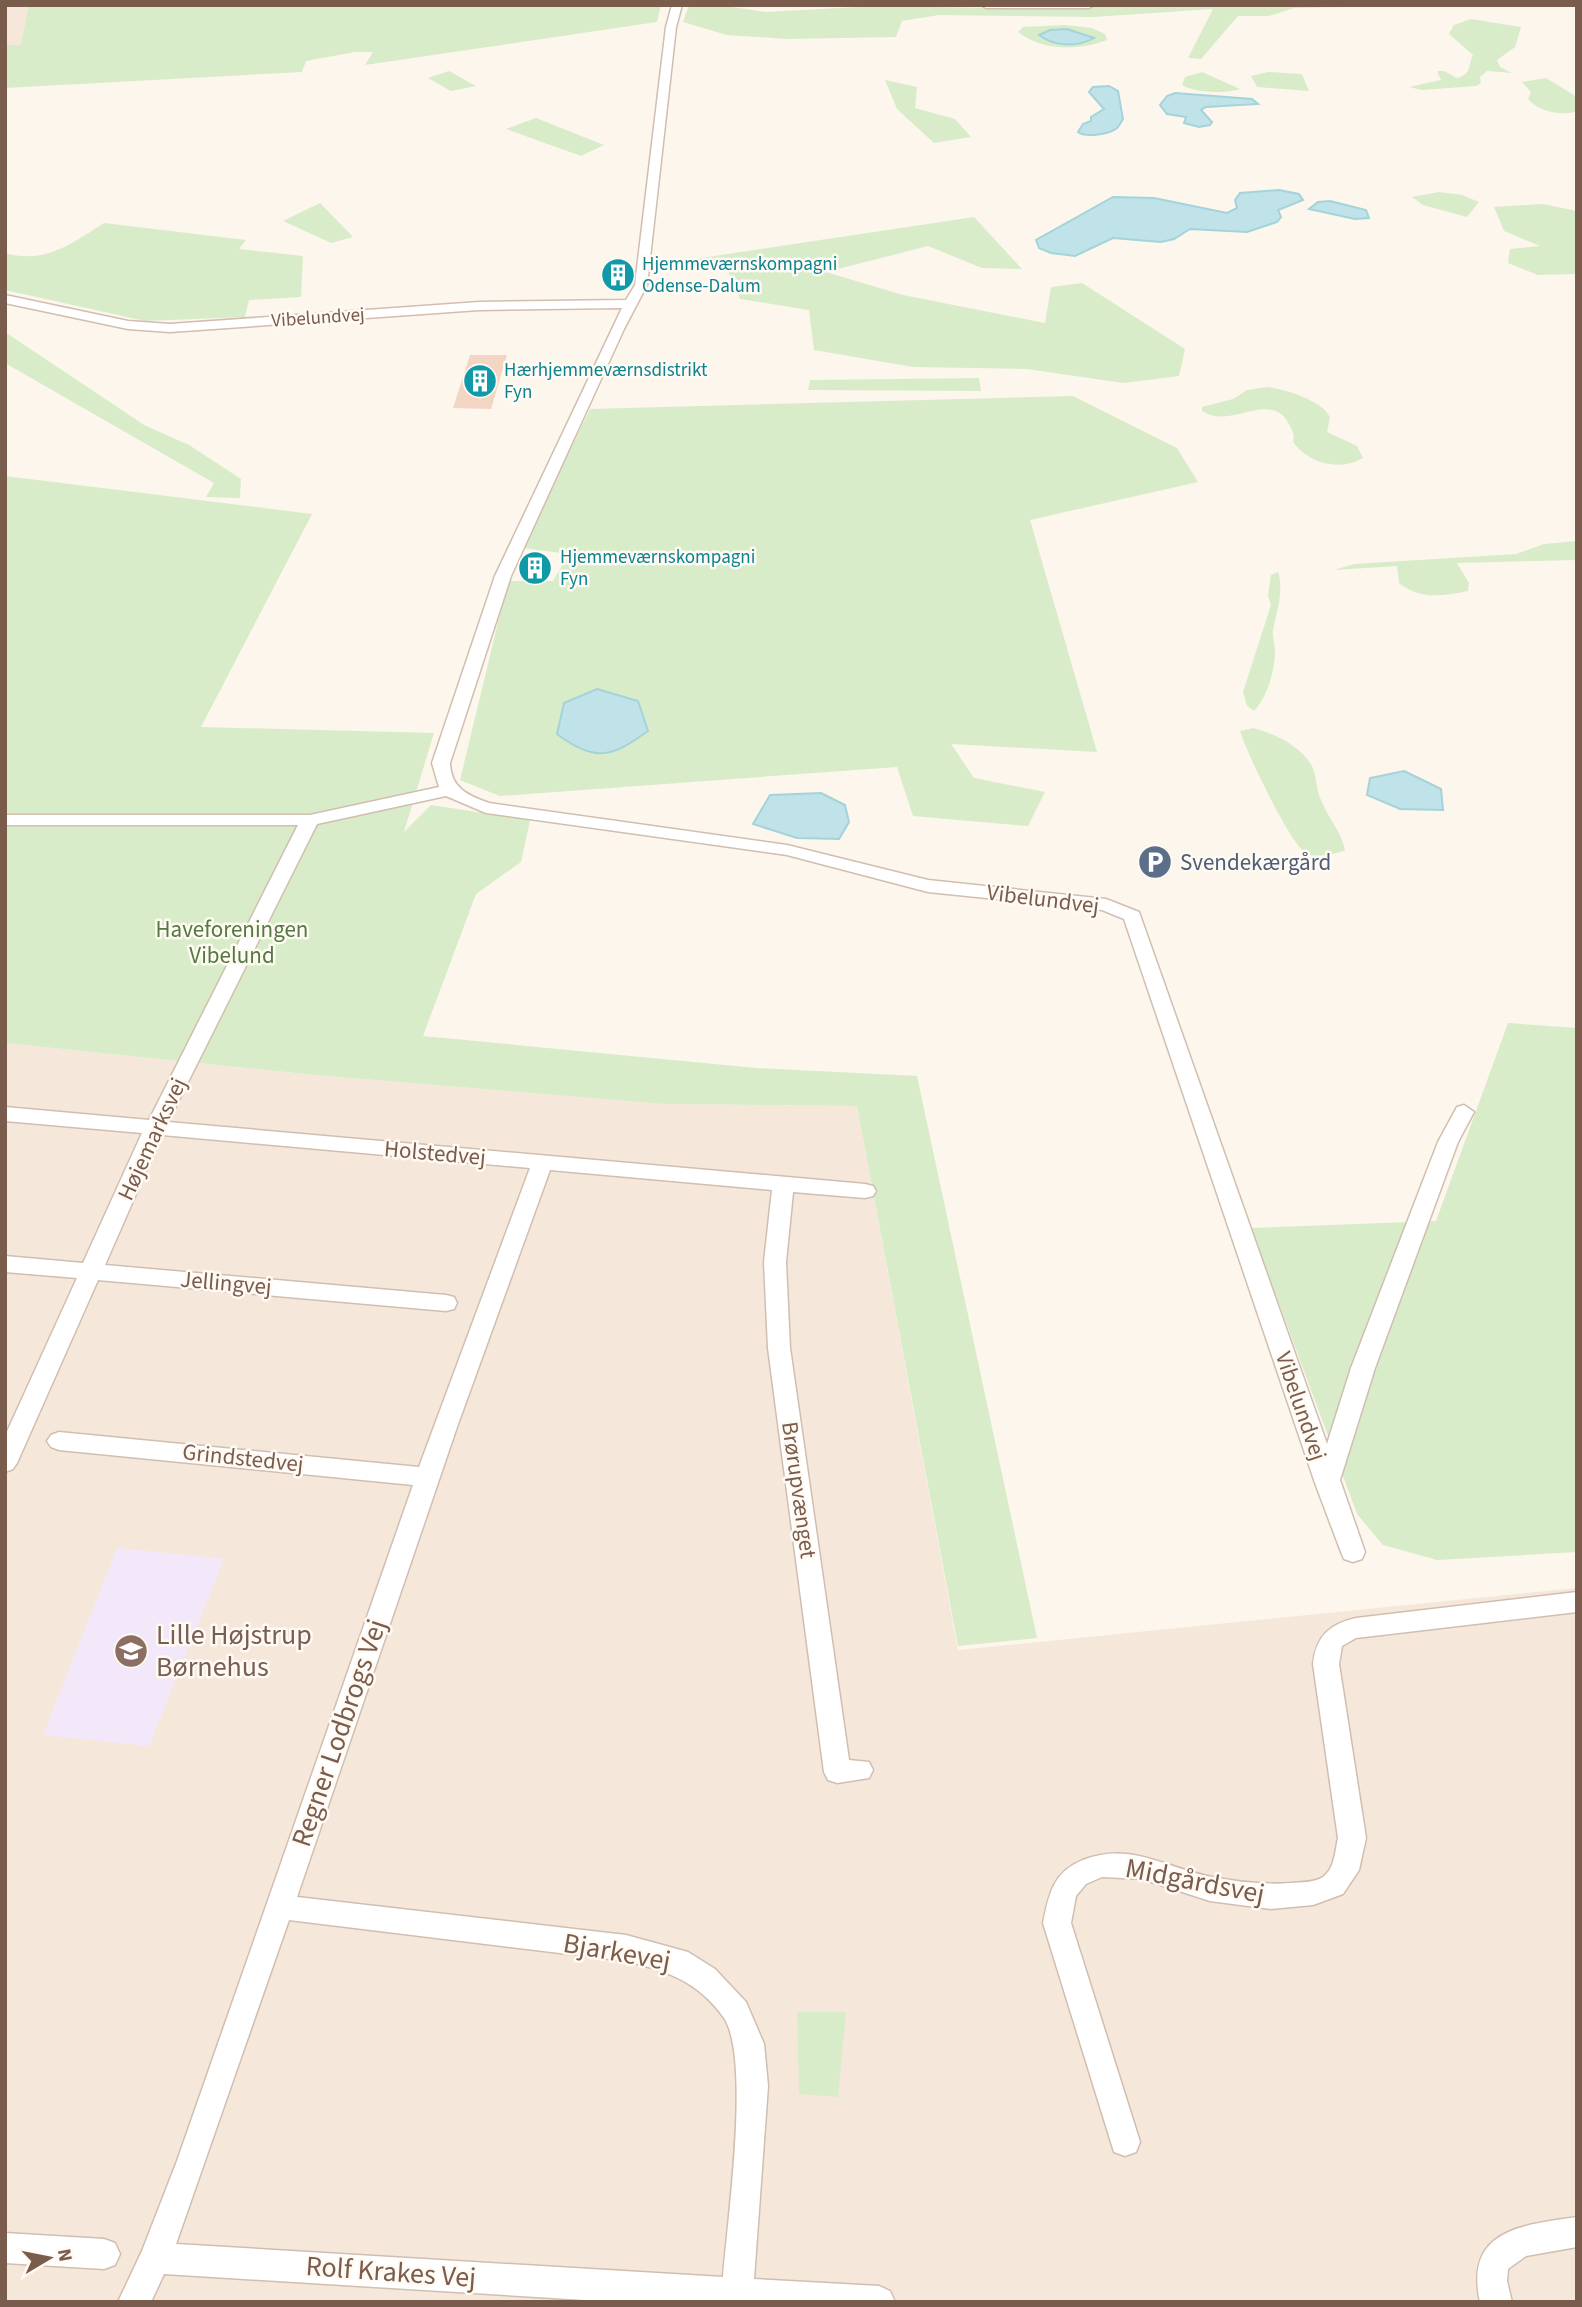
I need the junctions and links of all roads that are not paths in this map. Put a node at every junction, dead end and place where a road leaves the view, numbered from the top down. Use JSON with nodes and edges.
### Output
{"nodes":[{"id":1,"x":677,"y":5,"type":"edge"},
{"id":2,"x":986,"y":5,"type":"edge"},
{"id":3,"x":1088,"y":5,"type":"edge"},
{"id":4,"x":5,"y":299,"type":"edge"},
{"id":5,"x":633,"y":304,"type":"junction"},
{"id":6,"x":449,"y":790,"type":"junction"},
{"id":7,"x":5,"y":820,"type":"edge"},
{"id":8,"x":310,"y":820,"type":"junction"},
{"id":9,"x":1464,"y":1112,"type":"dead end"},
{"id":10,"x":5,"y":1114,"type":"edge"},
{"id":11,"x":155,"y":1128,"type":"junction"},
{"id":12,"x":542,"y":1163,"type":"junction"},
{"id":13,"x":783,"y":1184,"type":"junction"},
{"id":14,"x":865,"y":1191,"type":"dead end"},
{"id":15,"x":5,"y":1264,"type":"edge"},
{"id":16,"x":90,"y":1271,"type":"junction"},
{"id":17,"x":446,"y":1303,"type":"dead end"},
{"id":18,"x":59,"y":1441,"type":"dead end"},
{"id":19,"x":5,"y":1463,"type":"edge"},
{"id":20,"x":427,"y":1477,"type":"junction"},
{"id":21,"x":1327,"y":1483,"type":"junction"},
{"id":22,"x":1353,"y":1552,"type":"dead end"},
{"id":23,"x":1577,"y":1602,"type":"edge"},
{"id":24,"x":860,"y":1770,"type":"dead end"},
{"id":25,"x":279,"y":1906,"type":"junction"},
{"id":26,"x":1125,"y":2142,"type":"dead end"},
{"id":27,"x":1577,"y":2232,"type":"edge"},
{"id":28,"x":5,"y":2248,"type":"edge"},
{"id":29,"x":104,"y":2254,"type":"dead end"},
{"id":30,"x":155,"y":2258,"type":"junction"},
{"id":31,"x":737,"y":2294,"type":"junction"},
{"id":32,"x":134,"y":2302,"type":"edge"},
{"id":33,"x":878,"y":2302,"type":"edge"},
{"id":34,"x":1496,"y":2302,"type":"edge"}],
"edges":[{"from":1,"to":5,"type":"street"},
{"from":2,"to":3,"type":"street"},
{"from":4,"to":5,"type":"street","name":"Vibelundvej"},
{"from":5,"to":6,"type":"street"},
{"from":6,"to":8,"type":"street"},
{"from":6,"to":21,"type":"street","name":"Vibelundvej"},
{"from":7,"to":8,"type":"street"},
{"from":8,"to":11,"type":"street","name":"Højemarksvej"},
{"from":9,"to":21,"type":"street","name":"Vibelundvej"},
{"from":10,"to":11,"type":"street","name":"Holstedvej"},
{"from":11,"to":12,"type":"street","name":"Holstedvej"},
{"from":11,"to":16,"type":"street","name":"Højemarksvej"},
{"from":12,"to":13,"type":"street","name":"Holstedvej"},
{"from":12,"to":20,"type":"street","name":"Regner Lodbrogs Vej"},
{"from":13,"to":14,"type":"street","name":"Holstedvej"},
{"from":13,"to":24,"type":"street","name":"Brørupvænget"},
{"from":15,"to":16,"type":"street","name":"Jellingvej"},
{"from":16,"to":17,"type":"street","name":"Jellingvej"},
{"from":16,"to":19,"type":"street","name":"Højemarksvej"},
{"from":18,"to":20,"type":"street","name":"Grindstedvej"},
{"from":20,"to":25,"type":"street","name":"Regner Lodbrogs Vej"},
{"from":21,"to":22,"type":"street","name":"Vibelundvej"},
{"from":23,"to":26,"type":"street","name":"Midgårdsvej"},
{"from":25,"to":30,"type":"street","name":"Regner Lodbrogs Vej"},
{"from":25,"to":31,"type":"street","name":"Bjarkevej"},
{"from":27,"to":34,"type":"street"},
{"from":28,"to":29,"type":"street"},
{"from":30,"to":31,"type":"street","name":"Rolf Krakes Vej"},
{"from":30,"to":32,"type":"street","name":"Regner Lodbrogs Vej"},
{"from":31,"to":33,"type":"street","name":"Rolf Krakes Vej"}]}
